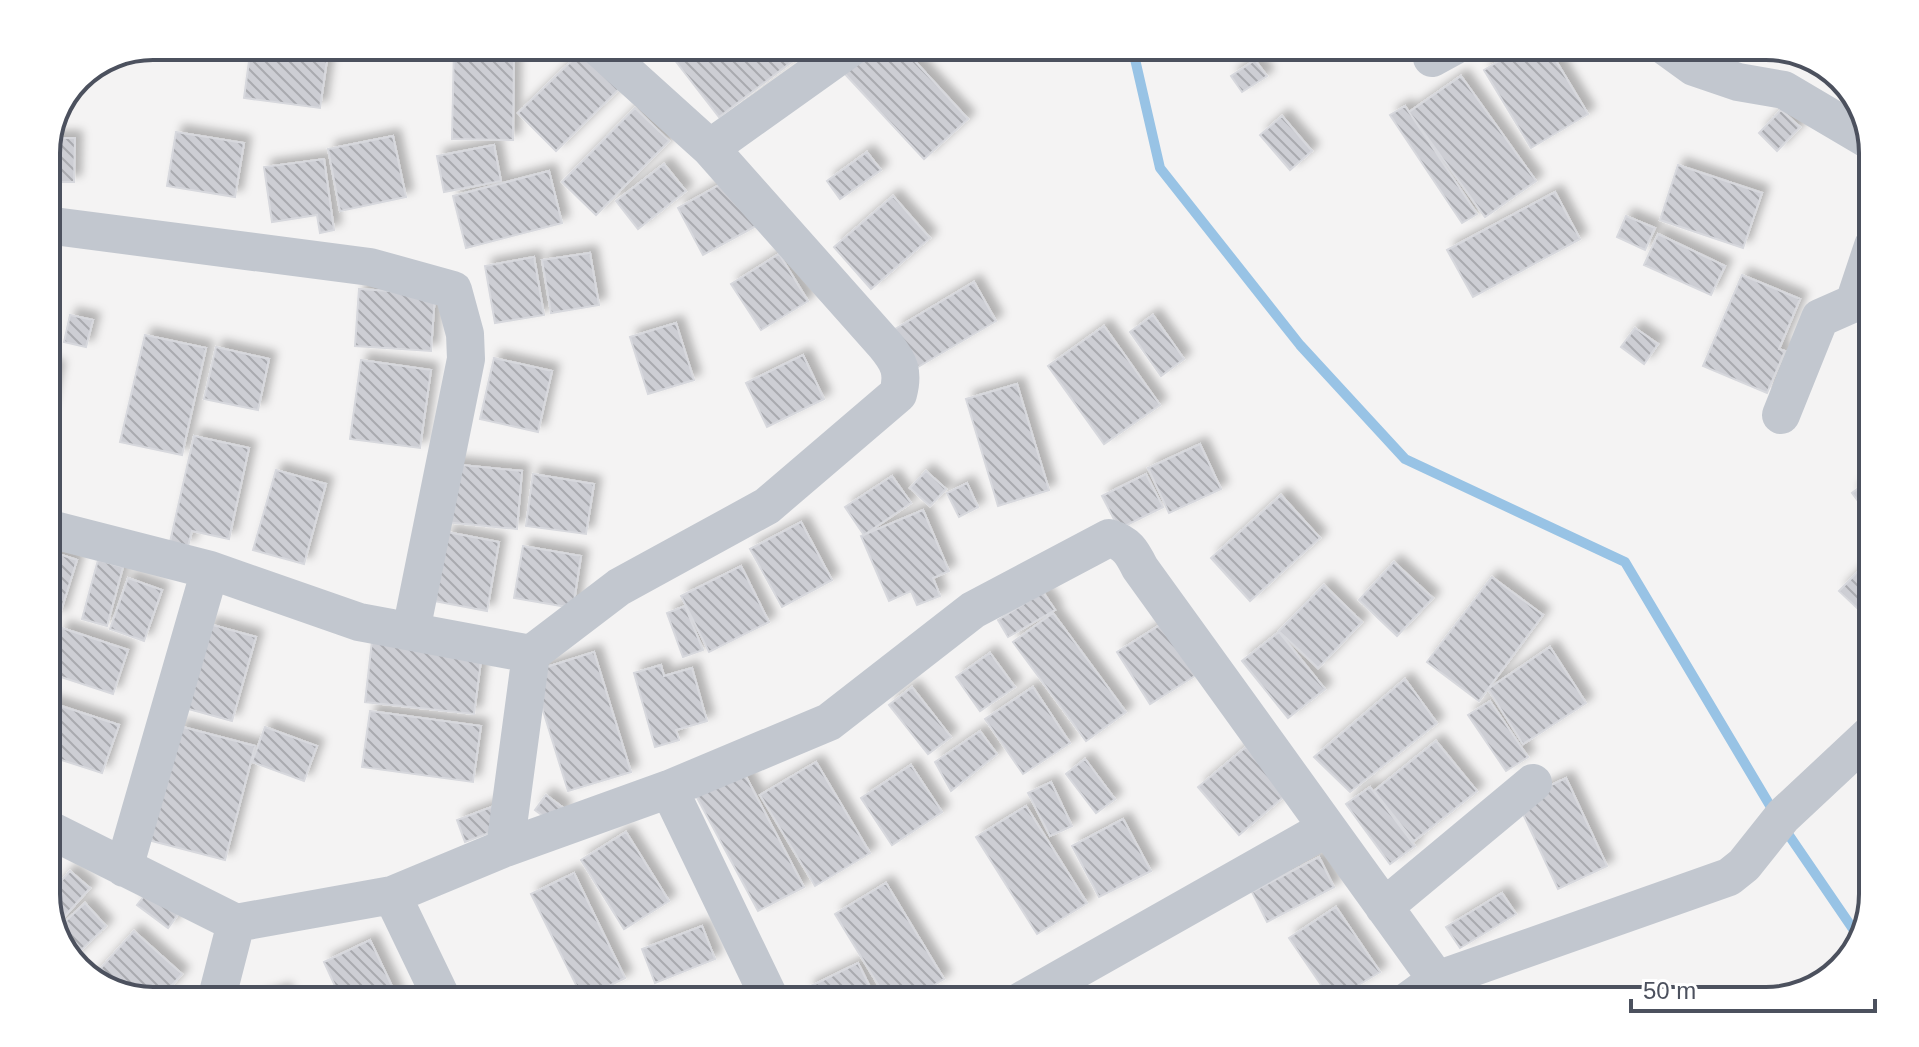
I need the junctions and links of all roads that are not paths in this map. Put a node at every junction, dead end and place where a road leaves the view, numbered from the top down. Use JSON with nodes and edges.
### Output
{"nodes":[{"id":1,"x":613,"y":60,"type":"edge"},
{"id":2,"x":833,"y":60,"type":"edge"},
{"id":3,"x":1684,"y":60,"type":"edge"},
{"id":4,"x":1856,"y":133,"type":"edge"},
{"id":5,"x":710,"y":148,"type":"junction"},
{"id":6,"x":60,"y":227,"type":"edge"},
{"id":7,"x":1859,"y":288,"type":"edge"},
{"id":8,"x":1781,"y":415,"type":"dead end"},
{"id":9,"x":60,"y":532,"type":"edge"},
{"id":10,"x":210,"y":570,"type":"junction"},
{"id":11,"x":411,"y":631,"type":"junction"},
{"id":12,"x":531,"y":654,"type":"junction"},
{"id":13,"x":1859,"y":745,"type":"edge"},
{"id":14,"x":1533,"y":783,"type":"dead end"},
{"id":15,"x":669,"y":789,"type":"junction"},
{"id":16,"x":1327,"y":828,"type":"junction"},
{"id":17,"x":60,"y":835,"type":"edge"},
{"id":18,"x":505,"y":848,"type":"junction"},
{"id":19,"x":124,"y":868,"type":"junction"},
{"id":20,"x":392,"y":895,"type":"junction"},
{"id":21,"x":1384,"y":907,"type":"junction"},
{"id":22,"x":236,"y":923,"type":"junction"},
{"id":23,"x":220,"y":987,"type":"edge"},
{"id":24,"x":436,"y":987,"type":"edge"},
{"id":25,"x":764,"y":987,"type":"edge"},
{"id":26,"x":1079,"y":987,"type":"edge"},
{"id":27,"x":1422,"y":987,"type":"edge"},
{"id":28,"x":1431,"y":987,"type":"edge"}],
"edges":[{"from":1,"to":5,"type":"street"},
{"from":2,"to":5,"type":"street"},
{"from":3,"to":4,"type":"street"},
{"from":5,"to":12,"type":"street"},
{"from":6,"to":11,"type":"street"},
{"from":7,"to":8,"type":"street"},
{"from":9,"to":10,"type":"street"},
{"from":10,"to":11,"type":"street"},
{"from":10,"to":19,"type":"street"},
{"from":11,"to":12,"type":"street"},
{"from":12,"to":18,"type":"street"},
{"from":13,"to":28,"type":"street"},
{"from":14,"to":21,"type":"street"},
{"from":15,"to":16,"type":"street"},
{"from":15,"to":18,"type":"street"},
{"from":15,"to":25,"type":"street"},
{"from":16,"to":21,"type":"street"},
{"from":16,"to":26,"type":"street"},
{"from":17,"to":19,"type":"street"},
{"from":18,"to":20,"type":"street"},
{"from":19,"to":22,"type":"street"},
{"from":20,"to":22,"type":"street"},
{"from":20,"to":24,"type":"street"},
{"from":21,"to":27,"type":"street"},
{"from":22,"to":23,"type":"street"}]}
